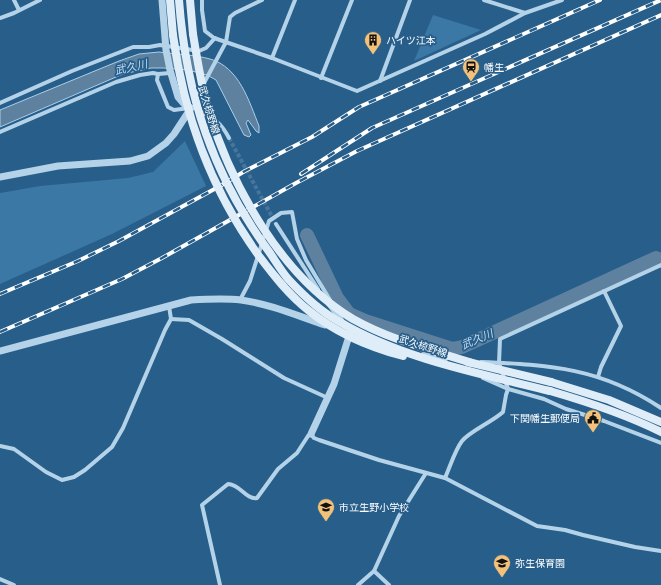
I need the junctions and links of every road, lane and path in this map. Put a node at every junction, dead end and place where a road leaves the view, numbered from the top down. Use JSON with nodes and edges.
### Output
{"nodes":[{"id":1,"x":14,"y":0,"type":"edge"},
{"id":2,"x":40,"y":0,"type":"edge"},
{"id":3,"x":162,"y":0,"type":"edge"},
{"id":4,"x":170,"y":0,"type":"edge"},
{"id":5,"x":179,"y":0,"type":"edge"},
{"id":6,"x":190,"y":0,"type":"edge"},
{"id":7,"x":202,"y":0,"type":"edge"},
{"id":8,"x":262,"y":0,"type":"edge"},
{"id":9,"x":295,"y":0,"type":"edge"},
{"id":10,"x":352,"y":0,"type":"edge"},
{"id":11,"x":410,"y":0,"type":"edge"},
{"id":12,"x":484,"y":0,"type":"edge"},
{"id":13,"x":562,"y":0,"type":"edge"},
{"id":14,"x":19,"y":10,"type":"junction"},
{"id":15,"x":525,"y":13,"type":"junction"},
{"id":16,"x":0,"y":18,"type":"edge"},
{"id":17,"x":215,"y":38,"type":"junction"},
{"id":18,"x":226,"y":42,"type":"junction"},
{"id":19,"x":166,"y":48,"type":"junction"},
{"id":20,"x":272,"y":58,"type":"junction"},
{"id":21,"x":170,"y":72,"type":"junction"},
{"id":22,"x":158,"y":74,"type":"junction"},
{"id":23,"x":321,"y":78,"type":"junction"},
{"id":24,"x":380,"y":81,"type":"junction"},
{"id":25,"x":0,"y":103,"type":"edge"},
{"id":26,"x":191,"y":108,"type":"junction"},
{"id":27,"x":0,"y":132,"type":"edge"},
{"id":28,"x":229,"y":138,"type":"tunnel mouth"},
{"id":29,"x":0,"y":177,"type":"edge"},
{"id":30,"x":276,"y":224,"type":"tunnel mouth"},
{"id":31,"x":273,"y":257,"type":"junction"},
{"id":32,"x":658,"y":267,"type":"edge"},
{"id":33,"x":661,"y":272,"type":"edge"},
{"id":34,"x":604,"y":291,"type":"junction"},
{"id":35,"x":240,"y":300,"type":"junction"},
{"id":36,"x":168,"y":305,"type":"junction"},
{"id":37,"x":171,"y":320,"type":"junction"},
{"id":38,"x":350,"y":333,"type":"junction"},
{"id":39,"x":0,"y":351,"type":"edge"},
{"id":40,"x":419,"y":354,"type":"junction"},
{"id":41,"x":472,"y":363,"type":"junction"},
{"id":42,"x":499,"y":363,"type":"junction"},
{"id":43,"x":470,"y":372,"type":"junction"},
{"id":44,"x":598,"y":377,"type":"junction"},
{"id":45,"x":508,"y":389,"type":"junction"},
{"id":46,"x":328,"y":398,"type":"junction"},
{"id":47,"x":661,"y":408,"type":"edge"},
{"id":48,"x":661,"y":422,"type":"edge"},
{"id":49,"x":661,"y":432,"type":"edge"},
{"id":50,"x":311,"y":434,"type":"junction"},
{"id":51,"x":661,"y":442,"type":"edge"},
{"id":52,"x":0,"y":446,"type":"edge"},
{"id":53,"x":426,"y":473,"type":"junction"},
{"id":54,"x":445,"y":478,"type":"junction"},
{"id":55,"x":661,"y":551,"type":"edge"},
{"id":56,"x":374,"y":571,"type":"junction"},
{"id":57,"x":0,"y":579,"type":"edge"},
{"id":58,"x":14,"y":585,"type":"edge"},
{"id":59,"x":220,"y":585,"type":"edge"},
{"id":60,"x":358,"y":585,"type":"edge"},
{"id":61,"x":389,"y":585,"type":"edge"}],
"edges":[{"from":1,"to":14,"type":"street"},
{"from":2,"to":14,"type":"street"},
{"from":3,"to":19,"type":"street"},
{"from":4,"to":43,"type":"main road","bridge":true},
{"from":5,"to":31,"type":"main road","name":"武久椋野線","bridge":true},
{"from":6,"to":41,"type":"main road","bridge":true},
{"from":7,"to":17,"type":"street"},
{"from":8,"to":18,"type":"street"},
{"from":9,"to":20,"type":"street"},
{"from":10,"to":23,"type":"street"},
{"from":11,"to":24,"type":"street"},
{"from":12,"to":15,"type":"street"},
{"from":13,"to":15,"type":"street"},
{"from":14,"to":16,"type":"street"},
{"from":15,"to":24,"type":"street"},
{"from":17,"to":18,"type":"street"},
{"from":17,"to":19,"type":"street"},
{"from":18,"to":20,"type":"street"},
{"from":18,"to":26,"type":"street"},
{"from":19,"to":21,"type":"street"},
{"from":19,"to":25,"type":"street"},
{"from":20,"to":23,"type":"street"},
{"from":21,"to":22,"type":"street"},
{"from":21,"to":26,"type":"street"},
{"from":22,"to":26,"type":"street"},
{"from":22,"to":27,"type":"street"},
{"from":23,"to":24,"type":"street"},
{"from":26,"to":28,"type":"street"},
{"from":26,"to":29,"type":"street"},
{"from":30,"to":38,"type":"street"},
{"from":31,"to":41,"type":"main road","name":"武久椋野線","bridge":true},
{"from":31,"to":43,"type":"main road","name":"武久椋野線","bridge":true},
{"from":32,"to":33,"type":"street"},
{"from":32,"to":34,"type":"street"},
{"from":34,"to":42,"type":"street"},
{"from":34,"to":44,"type":"street"},
{"from":35,"to":36,"type":"street"},
{"from":35,"to":38,"type":"street"},
{"from":35,"to":38,"type":"street"},
{"from":36,"to":37,"type":"street"},
{"from":36,"to":39,"type":"street"},
{"from":37,"to":46,"type":"street"},
{"from":37,"to":52,"type":"street"},
{"from":38,"to":40,"type":"street"},
{"from":38,"to":46,"type":"street"},
{"from":40,"to":42,"type":"street"},
{"from":40,"to":45,"type":"street"},
{"from":41,"to":48,"type":"main road","name":"武久椋野線","bridge":true},
{"from":42,"to":44,"type":"street"},
{"from":42,"to":45,"type":"street"},
{"from":43,"to":49,"type":"main road","name":"武久椋野線","bridge":true},
{"from":44,"to":47,"type":"street"},
{"from":45,"to":51,"type":"street"},
{"from":45,"to":54,"type":"street"},
{"from":46,"to":50,"type":"street"},
{"from":50,"to":53,"type":"street"},
{"from":50,"to":59,"type":"street"},
{"from":53,"to":54,"type":"street"},
{"from":53,"to":56,"type":"street"},
{"from":54,"to":55,"type":"street"},
{"from":56,"to":60,"type":"street"},
{"from":56,"to":61,"type":"street"},
{"from":57,"to":58,"type":"street"}]}
